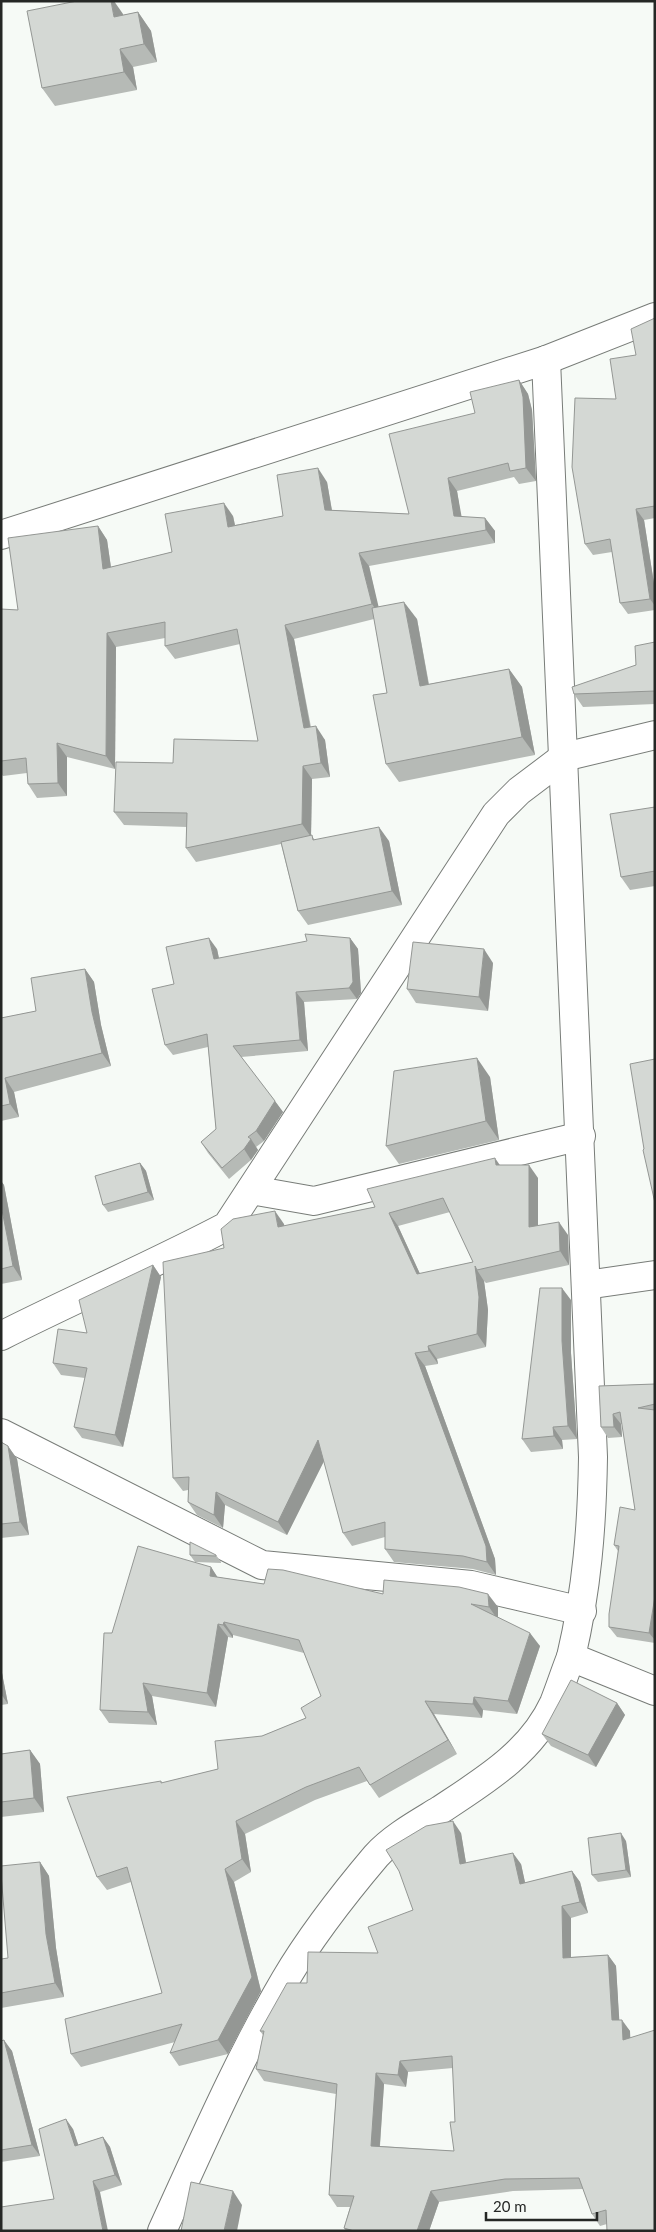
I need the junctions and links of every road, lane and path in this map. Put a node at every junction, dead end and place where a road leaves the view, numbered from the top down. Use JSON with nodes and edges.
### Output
{"nodes":[{"id":1,"x":655,"y":317,"type":"edge"},
{"id":2,"x":546,"y":360,"type":"junction"},
{"id":3,"x":1,"y":535,"type":"edge"},
{"id":4,"x":655,"y":735,"type":"edge"},
{"id":5,"x":564,"y":757,"type":"junction"},
{"id":6,"x":580,"y":1136,"type":"junction"},
{"id":7,"x":251,"y":1190,"type":"junction"},
{"id":8,"x":655,"y":1275,"type":"edge"},
{"id":9,"x":586,"y":1285,"type":"junction"},
{"id":10,"x":1,"y":1336,"type":"edge"},
{"id":11,"x":1,"y":1434,"type":"edge"},
{"id":12,"x":582,"y":1611,"type":"junction"},
{"id":13,"x":571,"y":1657,"type":"junction"},
{"id":14,"x":655,"y":1691,"type":"edge"},
{"id":15,"x":162,"y":2231,"type":"edge"}],
"edges":[{"from":1,"to":2,"type":"street"},
{"from":2,"to":3,"type":"street"},
{"from":2,"to":5,"type":"street"},
{"from":4,"to":5,"type":"street"},
{"from":5,"to":6,"type":"street"},
{"from":5,"to":7,"type":"street"},
{"from":6,"to":7,"type":"street"},
{"from":6,"to":9,"type":"street"},
{"from":7,"to":10,"type":"street"},
{"from":8,"to":9,"type":"street"},
{"from":9,"to":12,"type":"street"},
{"from":11,"to":12,"type":"street"},
{"from":12,"to":13,"type":"street"},
{"from":13,"to":14,"type":"street"},
{"from":13,"to":15,"type":"street"}]}
